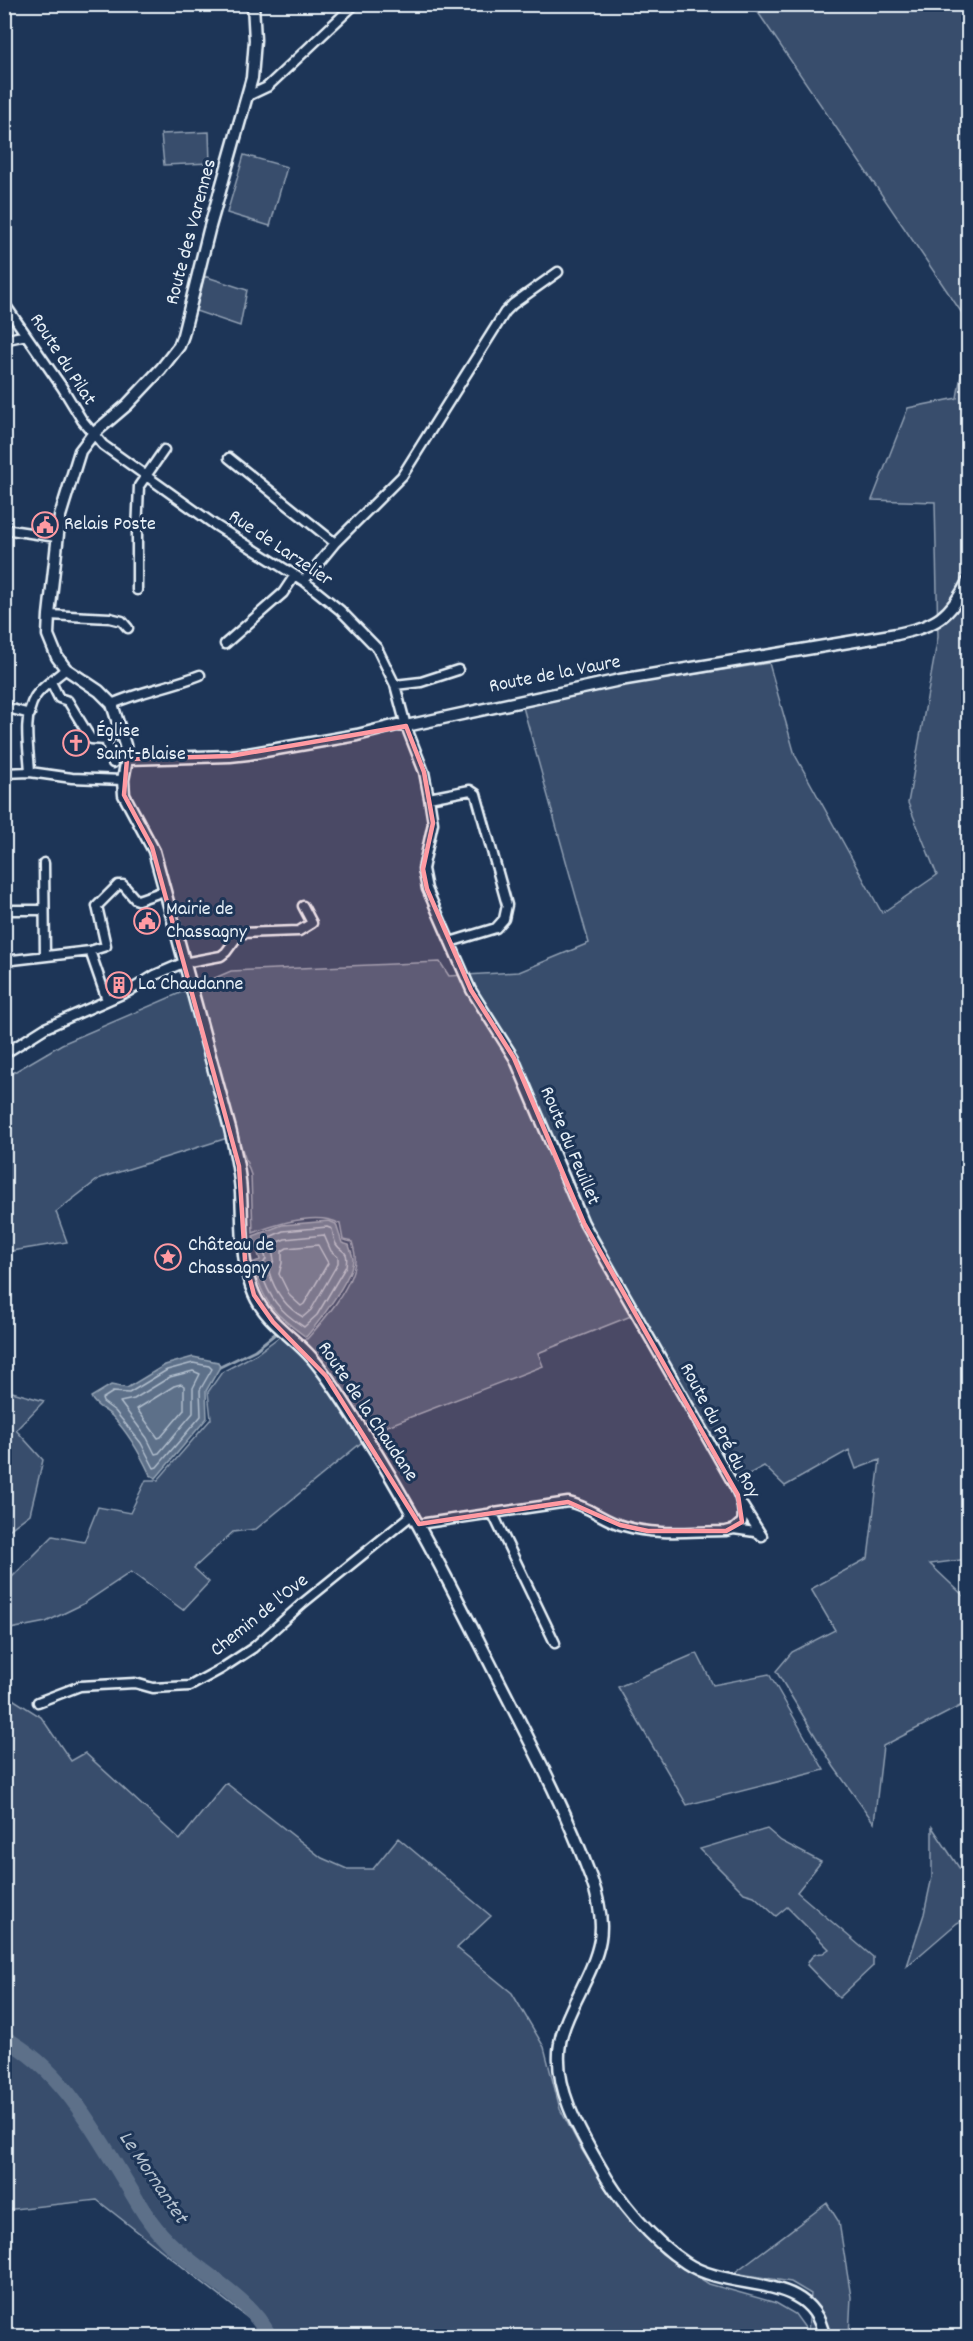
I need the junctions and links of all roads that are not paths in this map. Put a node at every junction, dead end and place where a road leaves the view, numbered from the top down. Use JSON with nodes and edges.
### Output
{"nodes":[{"id":1,"x":253,"y":4,"type":"edge"},
{"id":2,"x":355,"y":4,"type":"edge"},
{"id":3,"x":248,"y":96,"type":"junction"},
{"id":4,"x":558,"y":272,"type":"dead end"},
{"id":5,"x":4,"y":303,"type":"edge"},
{"id":6,"x":26,"y":335,"type":"junction"},
{"id":7,"x":4,"y":340,"type":"edge"},
{"id":8,"x":93,"y":434,"type":"junction"},
{"id":9,"x":164,"y":450,"type":"dead end"},
{"id":10,"x":229,"y":458,"type":"dead end"},
{"id":11,"x":145,"y":477,"type":"junction"},
{"id":12,"x":4,"y":529,"type":"edge"},
{"id":13,"x":56,"y":537,"type":"junction"},
{"id":14,"x":335,"y":543,"type":"junction"},
{"id":15,"x":295,"y":575,"type":"junction"},
{"id":16,"x":304,"y":581,"type":"junction"},
{"id":17,"x":969,"y":581,"type":"edge"},
{"id":18,"x":137,"y":590,"type":"dead end"},
{"id":19,"x":49,"y":615,"type":"junction"},
{"id":20,"x":128,"y":628,"type":"dead end"},
{"id":21,"x":225,"y":644,"type":"dead end"},
{"id":22,"x":66,"y":669,"type":"junction"},
{"id":23,"x":458,"y":670,"type":"dead end"},
{"id":24,"x":200,"y":675,"type":"dead end"},
{"id":25,"x":51,"y":681,"type":"junction"},
{"id":26,"x":395,"y":685,"type":"junction"},
{"id":27,"x":112,"y":704,"type":"junction"},
{"id":28,"x":4,"y":707,"type":"edge"},
{"id":29,"x":30,"y":714,"type":"junction"},
{"id":30,"x":406,"y":726,"type":"junction"},
{"id":31,"x":120,"y":729,"type":"junction"},
{"id":32,"x":106,"y":740,"type":"junction"},
{"id":33,"x":127,"y":759,"type":"junction"},
{"id":34,"x":113,"y":763,"type":"dead end"},
{"id":35,"x":30,"y":772,"type":"junction"},
{"id":36,"x":4,"y":773,"type":"edge"},
{"id":37,"x":123,"y":780,"type":"junction"},
{"id":38,"x":429,"y":798,"type":"junction"},
{"id":39,"x":44,"y":863,"type":"dead end"},
{"id":40,"x":164,"y":891,"type":"junction"},
{"id":41,"x":303,"y":906,"type":"dead end"},
{"id":42,"x":4,"y":910,"type":"edge"},
{"id":43,"x":44,"y":910,"type":"junction"},
{"id":44,"x":450,"y":942,"type":"junction"},
{"id":45,"x":90,"y":951,"type":"junction"},
{"id":46,"x":45,"y":956,"type":"junction"},
{"id":47,"x":4,"y":961,"type":"edge"},
{"id":48,"x":183,"y":963,"type":"junction"},
{"id":49,"x":106,"y":1000,"type":"junction"},
{"id":50,"x":4,"y":1054,"type":"edge"},
{"id":51,"x":636,"y":1316,"type":"joint"},
{"id":52,"x":743,"y":1506,"type":"junction"},
{"id":53,"x":492,"y":1512,"type":"junction"},
{"id":54,"x":416,"y":1519,"type":"junction"},
{"id":55,"x":734,"y":1529,"type":"junction"},
{"id":56,"x":555,"y":1643,"type":"dead end"},
{"id":57,"x":38,"y":1702,"type":"dead end"},
{"id":58,"x":824,"y":2337,"type":"edge"}],
"edges":[{"from":1,"to":3,"type":"street","name":"Route des Varennes"},
{"from":2,"to":3,"type":"street"},
{"from":3,"to":8,"type":"street","name":"Route des Varennes"},
{"from":4,"to":14,"type":"street"},
{"from":5,"to":6,"type":"street","name":"Route du Pilat"},
{"from":6,"to":7,"type":"street"},
{"from":6,"to":8,"type":"street","name":"Route du Pilat"},
{"from":8,"to":11,"type":"street","name":"Rue de Larzelier"},
{"from":8,"to":13,"type":"street"},
{"from":9,"to":11,"type":"street"},
{"from":10,"to":14,"type":"street"},
{"from":11,"to":15,"type":"street","name":"Rue de Larzelier"},
{"from":11,"to":18,"type":"street"},
{"from":12,"to":13,"type":"street"},
{"from":13,"to":19,"type":"street"},
{"from":14,"to":16,"type":"street"},
{"from":15,"to":16,"type":"street","name":"Rue de Larzelier"},
{"from":15,"to":21,"type":"street"},
{"from":16,"to":26,"type":"street","name":"Rue de Larzelier"},
{"from":17,"to":30,"type":"street","name":"Route de la Vaure"},
{"from":19,"to":20,"type":"street"},
{"from":19,"to":22,"type":"street"},
{"from":22,"to":25,"type":"street"},
{"from":22,"to":27,"type":"street"},
{"from":23,"to":26,"type":"street"},
{"from":24,"to":27,"type":"street"},
{"from":25,"to":29,"type":"street"},
{"from":25,"to":32,"type":"street"},
{"from":26,"to":30,"type":"street","name":"Rue de Larzelier"},
{"from":27,"to":31,"type":"street","name":"Route de la Chaudane"},
{"from":28,"to":29,"type":"street"},
{"from":29,"to":35,"type":"street"},
{"from":30,"to":33,"type":"street","name":"Route de la Vaure"},
{"from":30,"to":38,"type":"street","name":"Rue de Larzelier"},
{"from":31,"to":32,"type":"street"},
{"from":31,"to":33,"type":"street","name":"Route de la Chaudane"},
{"from":32,"to":34,"type":"street"},
{"from":33,"to":37,"type":"street","name":"Route de la Chaudane"},
{"from":35,"to":36,"type":"street"},
{"from":35,"to":37,"type":"street"},
{"from":37,"to":40,"type":"street","name":"Route de la Chaudane"},
{"from":38,"to":44,"type":"street","name":"Route du Feuillet"},
{"from":38,"to":44,"type":"street"},
{"from":39,"to":43,"type":"street"},
{"from":40,"to":45,"type":"street"},
{"from":40,"to":48,"type":"street","name":"Route de la Chaudane"},
{"from":41,"to":48,"type":"street"},
{"from":42,"to":43,"type":"street"},
{"from":43,"to":46,"type":"street"},
{"from":44,"to":51,"type":"street","name":"Route du Feuillet"},
{"from":45,"to":46,"type":"street"},
{"from":45,"to":49,"type":"street"},
{"from":46,"to":47,"type":"street"},
{"from":48,"to":49,"type":"street"},
{"from":48,"to":54,"type":"street","name":"Route de la Chaudane"},
{"from":49,"to":50,"type":"street"},
{"from":51,"to":52,"type":"street","name":"Route du Pré du Roy"},
{"from":52,"to":55,"type":"street","name":"Route du Pré du Roy"},
{"from":52,"to":55,"type":"street"},
{"from":53,"to":54,"type":"street","name":"Route du Pré du Roy"},
{"from":53,"to":55,"type":"street","name":"Route du Pré du Roy"},
{"from":53,"to":56,"type":"street"},
{"from":54,"to":57,"type":"street","name":"Chemin de l'Ove"},
{"from":54,"to":58,"type":"street","name":"Route de la Chaudane"}]}
